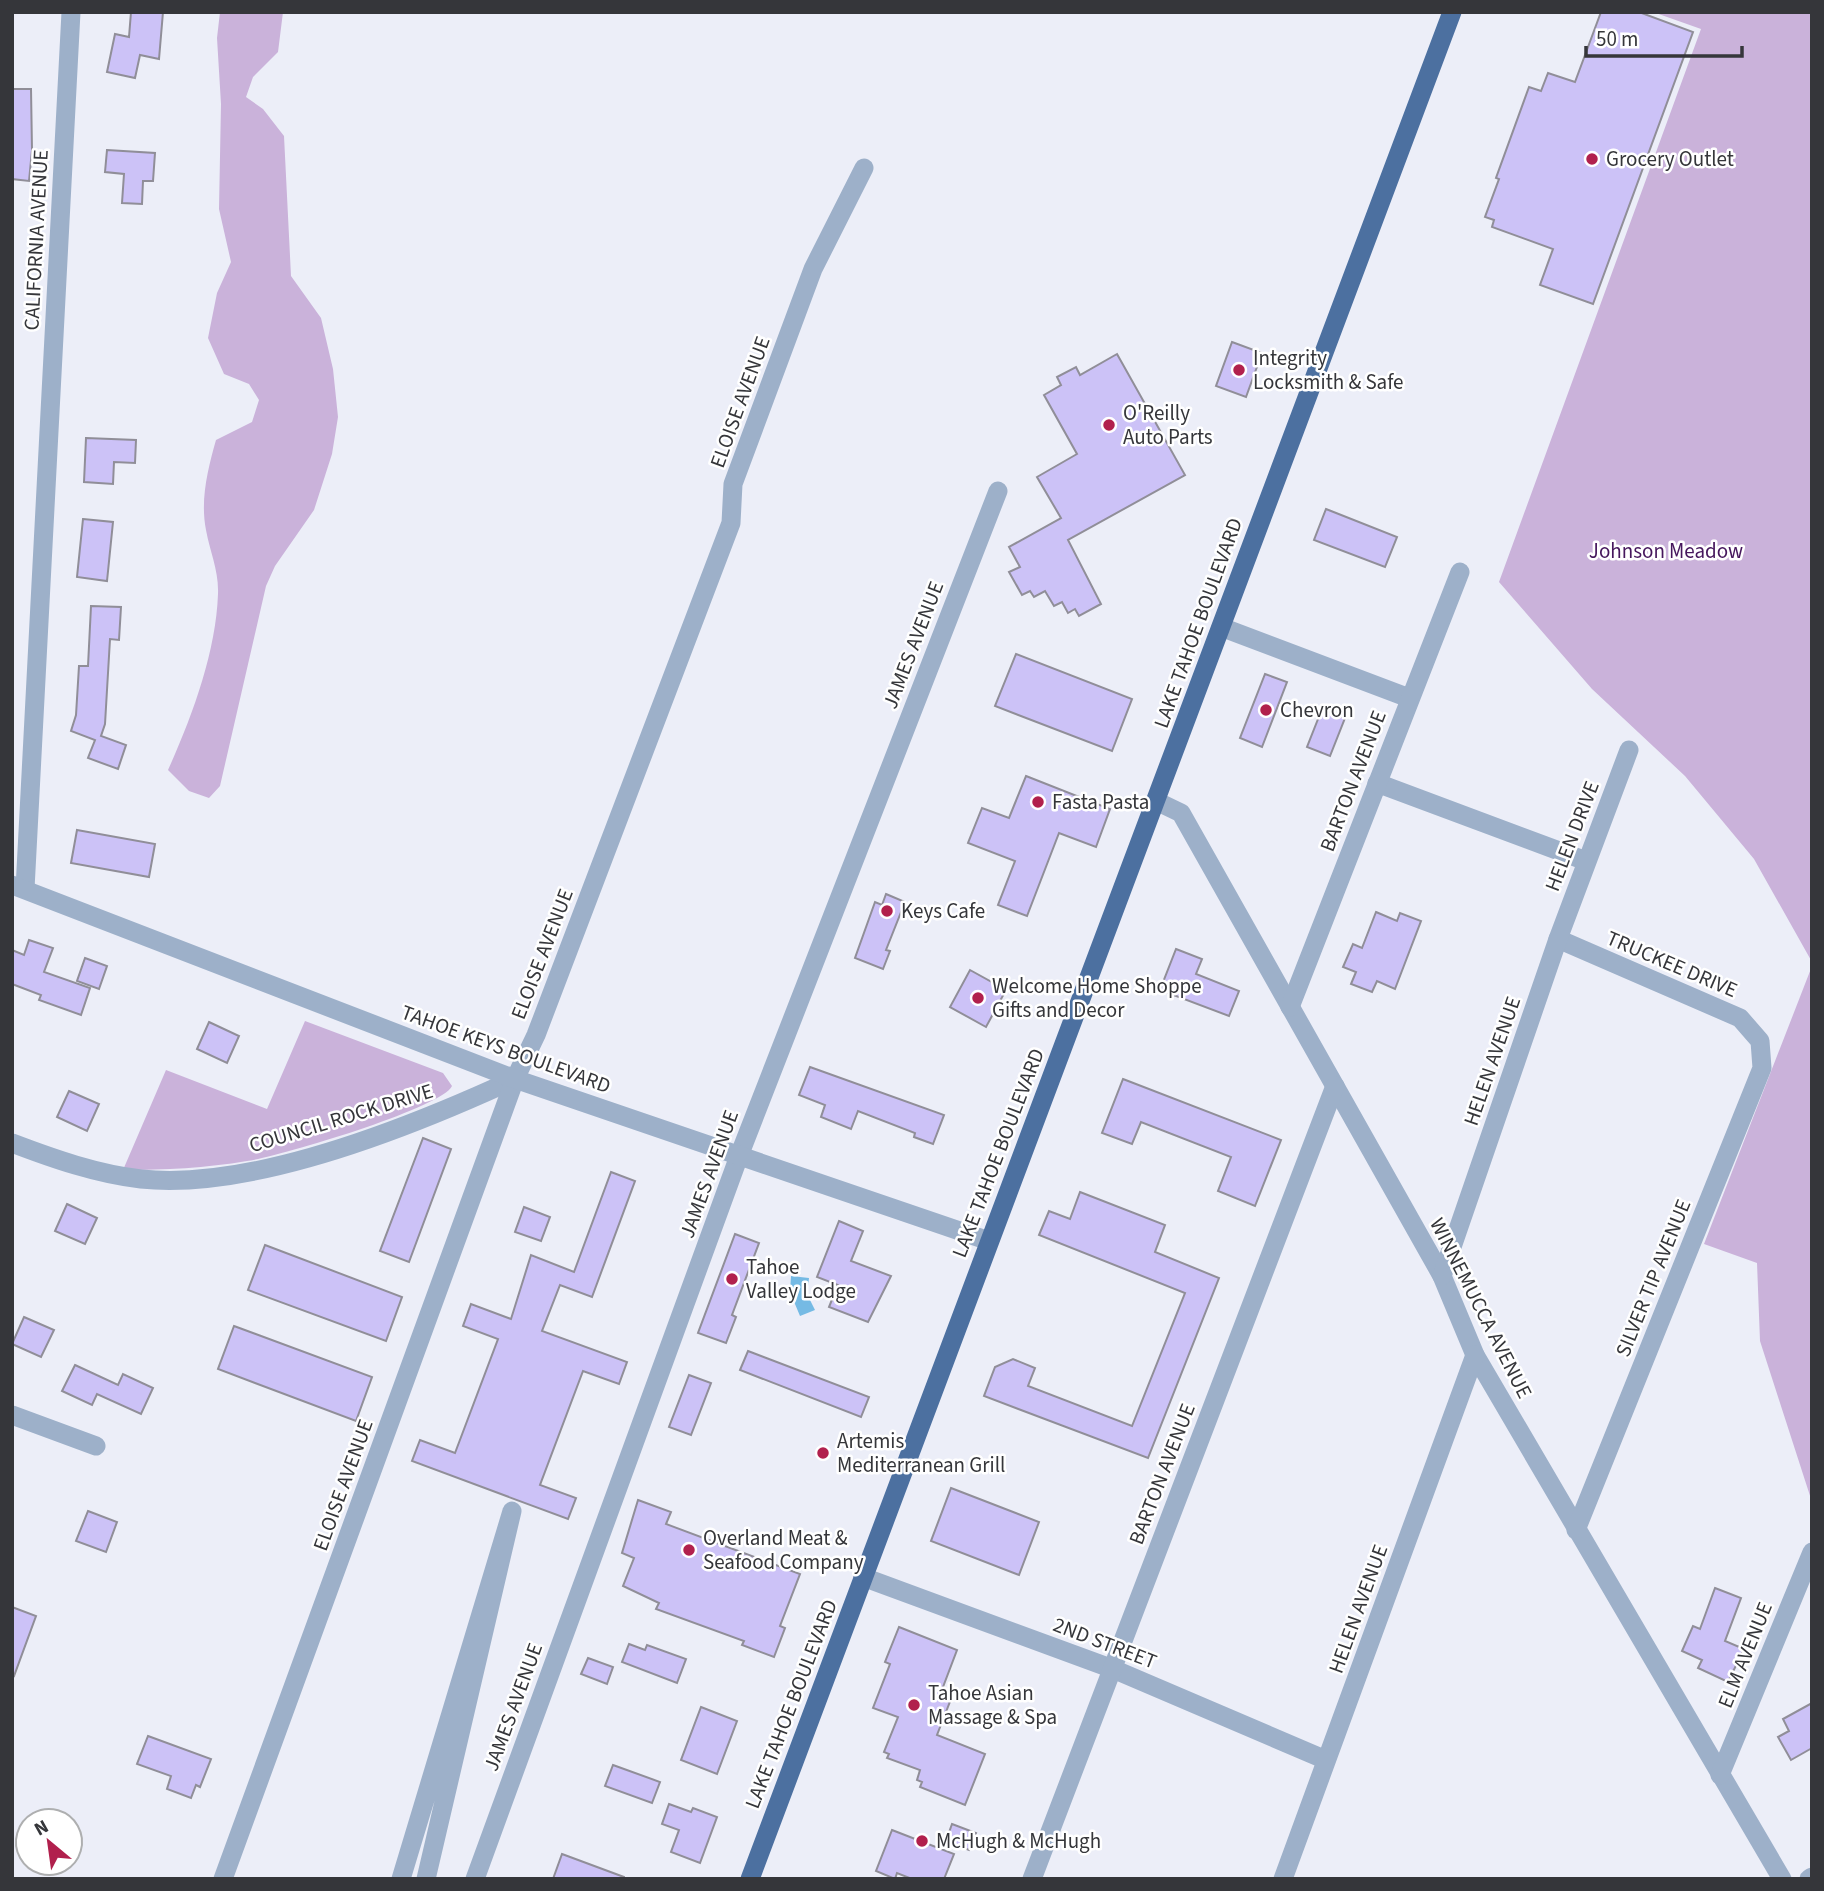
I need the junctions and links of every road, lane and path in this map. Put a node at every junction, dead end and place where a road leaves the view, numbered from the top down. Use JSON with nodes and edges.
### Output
{"nodes":[{"id":1,"x":71,"y":12,"type":"edge"},
{"id":2,"x":1452,"y":12,"type":"edge"},
{"id":3,"x":864,"y":168,"type":"dead end"},
{"id":4,"x":998,"y":491,"type":"dead end"},
{"id":5,"x":1460,"y":572,"type":"dead end"},
{"id":6,"x":1221,"y":627,"type":"junction"},
{"id":7,"x":1409,"y":698,"type":"junction"},
{"id":8,"x":1629,"y":750,"type":"dead end"},
{"id":9,"x":1377,"y":783,"type":"junction"},
{"id":10,"x":1156,"y":801,"type":"junction"},
{"id":11,"x":1586,"y":861,"type":"junction"},
{"id":12,"x":19,"y":887,"type":"edge"},
{"id":13,"x":1558,"y":939,"type":"junction"},
{"id":14,"x":1290,"y":1007,"type":"junction"},
{"id":15,"x":1760,"y":1041,"type":"joint"},
{"id":16,"x":515,"y":1079,"type":"junction"},
{"id":17,"x":1335,"y":1086,"type":"junction"},
{"id":18,"x":12,"y":1143,"type":"edge"},
{"id":19,"x":739,"y":1156,"type":"junction"},
{"id":20,"x":989,"y":1241,"type":"junction"},
{"id":21,"x":1442,"y":1276,"type":"junction"},
{"id":22,"x":1475,"y":1355,"type":"junction"},
{"id":23,"x":12,"y":1415,"type":"edge"},
{"id":24,"x":96,"y":1446,"type":"dead end"},
{"id":25,"x":1576,"y":1530,"type":"junction"},
{"id":26,"x":1812,"y":1552,"type":"edge"},
{"id":27,"x":863,"y":1577,"type":"junction"},
{"id":28,"x":1113,"y":1669,"type":"junction"},
{"id":29,"x":1326,"y":1760,"type":"junction"},
{"id":30,"x":1720,"y":1775,"type":"junction"},
{"id":31,"x":223,"y":1879,"type":"edge"},
{"id":32,"x":401,"y":1879,"type":"edge"},
{"id":33,"x":426,"y":1879,"type":"edge"},
{"id":34,"x":475,"y":1879,"type":"edge"},
{"id":35,"x":750,"y":1879,"type":"edge"},
{"id":36,"x":1032,"y":1879,"type":"edge"},
{"id":37,"x":1283,"y":1879,"type":"edge"},
{"id":38,"x":1782,"y":1879,"type":"edge"}],
"edges":[{"from":1,"to":12,"type":"street","name":"CALIFORNIA AVENUE"},
{"from":2,"to":6,"type":"highway","name":"LAKE TAHOE BOULEVARD"},
{"from":3,"to":16,"type":"street","name":"ELOISE AVENUE"},
{"from":4,"to":19,"type":"street","name":"JAMES AVENUE"},
{"from":5,"to":7,"type":"street","name":"BARTON AVENUE"},
{"from":6,"to":7,"type":"street"},
{"from":6,"to":10,"type":"highway","name":"LAKE TAHOE BOULEVARD"},
{"from":7,"to":9,"type":"street","name":"BARTON AVENUE"},
{"from":8,"to":11,"type":"street","name":"HELEN DRIVE"},
{"from":9,"to":11,"type":"street"},
{"from":9,"to":14,"type":"street","name":"BARTON AVENUE"},
{"from":10,"to":14,"type":"street","name":"WINNEMUCCA AVENUE"},
{"from":10,"to":20,"type":"highway","name":"LAKE TAHOE BOULEVARD"},
{"from":11,"to":13,"type":"street","name":"HELEN DRIVE"},
{"from":12,"to":16,"type":"street","name":"TAHOE KEYS BOULEVARD"},
{"from":13,"to":15,"type":"street","name":"TRUCKEE DRIVE"},
{"from":13,"to":21,"type":"street","name":"HELEN AVENUE"},
{"from":14,"to":17,"type":"street","name":"WINNEMUCCA AVENUE"},
{"from":15,"to":25,"type":"street","name":"SILVER TIP AVENUE"},
{"from":16,"to":18,"type":"street","name":"COUNCIL ROCK DRIVE"},
{"from":16,"to":19,"type":"street","name":"TAHOE KEYS BOULEVARD"},
{"from":16,"to":31,"type":"street","name":"ELOISE AVENUE"},
{"from":17,"to":21,"type":"street","name":"WINNEMUCCA AVENUE"},
{"from":17,"to":28,"type":"street","name":"BARTON AVENUE"},
{"from":19,"to":20,"type":"street","name":"TAHOE KEYS BOULEVARD"},
{"from":19,"to":34,"type":"street","name":"JAMES AVENUE"},
{"from":20,"to":27,"type":"highway","name":"LAKE TAHOE BOULEVARD"},
{"from":21,"to":22,"type":"street","name":"WINNEMUCCA AVENUE"},
{"from":22,"to":25,"type":"street","name":"WINNEMUCCA AVENUE"},
{"from":22,"to":29,"type":"street","name":"HELEN AVENUE"},
{"from":23,"to":24,"type":"street"},
{"from":25,"to":30,"type":"street","name":"WINNEMUCCA AVENUE"},
{"from":26,"to":30,"type":"street","name":"ELM AVENUE"},
{"from":27,"to":28,"type":"street","name":"2ND STREET"},
{"from":27,"to":35,"type":"highway","name":"LAKE TAHOE BOULEVARD"},
{"from":28,"to":29,"type":"street","name":"2ND STREET"},
{"from":28,"to":36,"type":"street","name":"BARTON AVENUE"},
{"from":29,"to":37,"type":"street","name":"HELEN AVENUE"},
{"from":30,"to":38,"type":"street","name":"WINNEMUCCA AVENUE"},
{"from":32,"to":33,"type":"street","name":"JAMES AVENUE"}]}
